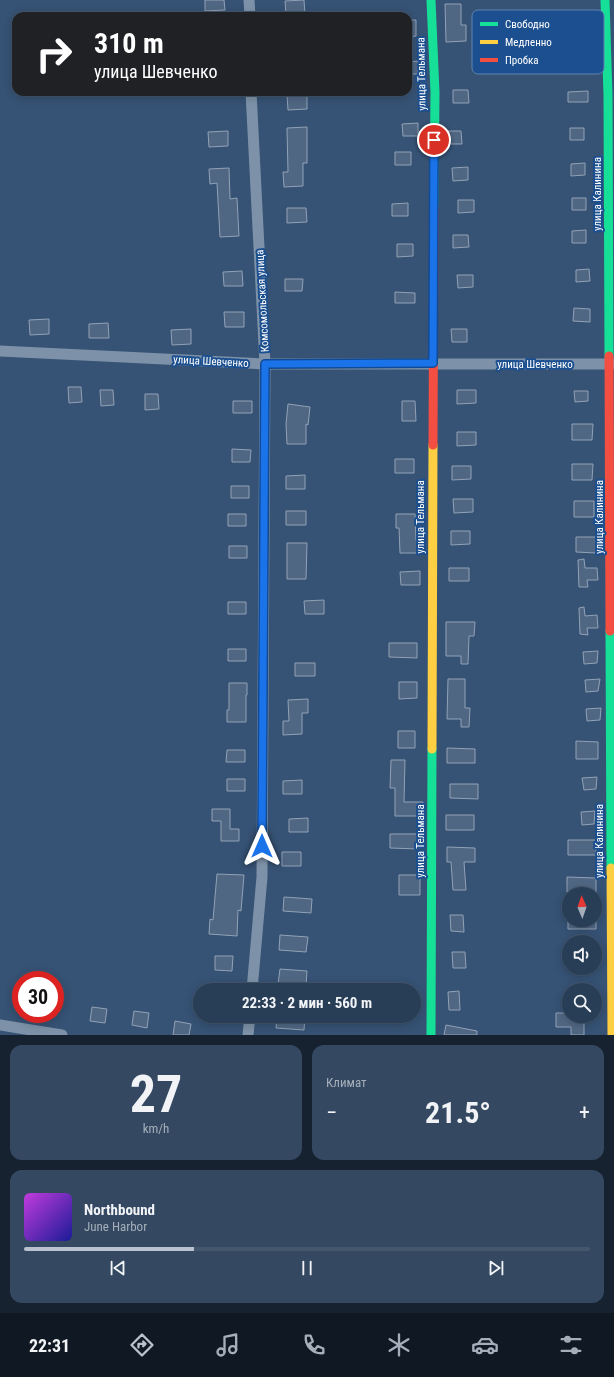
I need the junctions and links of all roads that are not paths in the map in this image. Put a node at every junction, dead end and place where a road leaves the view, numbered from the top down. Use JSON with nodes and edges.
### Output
{"nodes":[{"id":1,"x":249,"y":0,"type":"edge"},
{"id":2,"x":431,"y":0,"type":"edge"},
{"id":3,"x":605,"y":0,"type":"edge"},
{"id":4,"x":250,"y":12,"type":"edge"},
{"id":5,"x":251,"y":96,"type":"edge"},
{"id":6,"x":0,"y":351,"type":"edge"},
{"id":7,"x":433,"y":363,"type":"junction"},
{"id":8,"x":265,"y":364,"type":"junction"},
{"id":9,"x":612,"y":364,"type":"edge"},
{"id":10,"x":253,"y":983,"type":"edge"},
{"id":11,"x":249,"y":1023,"type":"edge"},
{"id":12,"x":0,"y":1025,"type":"edge"},
{"id":13,"x":62,"y":1035,"type":"edge"},
{"id":14,"x":248,"y":1035,"type":"edge"},
{"id":15,"x":431,"y":1035,"type":"edge"},
{"id":16,"x":612,"y":1035,"type":"edge"}],
"edges":[{"from":1,"to":4,"type":"street"},
{"from":2,"to":7,"type":"street","name":"улица Тельмана"},
{"from":3,"to":9,"type":"street","name":"улица Калинина"},
{"from":5,"to":8,"type":"street","name":"Комсомольская улица"},
{"from":6,"to":8,"type":"street","name":"улица Шевченко"},
{"from":7,"to":8,"type":"street","name":"улица Шевченко"},
{"from":7,"to":9,"type":"street","name":"улица Шевченко"},
{"from":7,"to":15,"type":"street","name":"улица Тельмана"},
{"from":8,"to":10,"type":"street","name":"Комсомольская улица"},
{"from":9,"to":16,"type":"street","name":"улица Калинина"},
{"from":11,"to":14,"type":"street"},
{"from":12,"to":13,"type":"street"}]}
